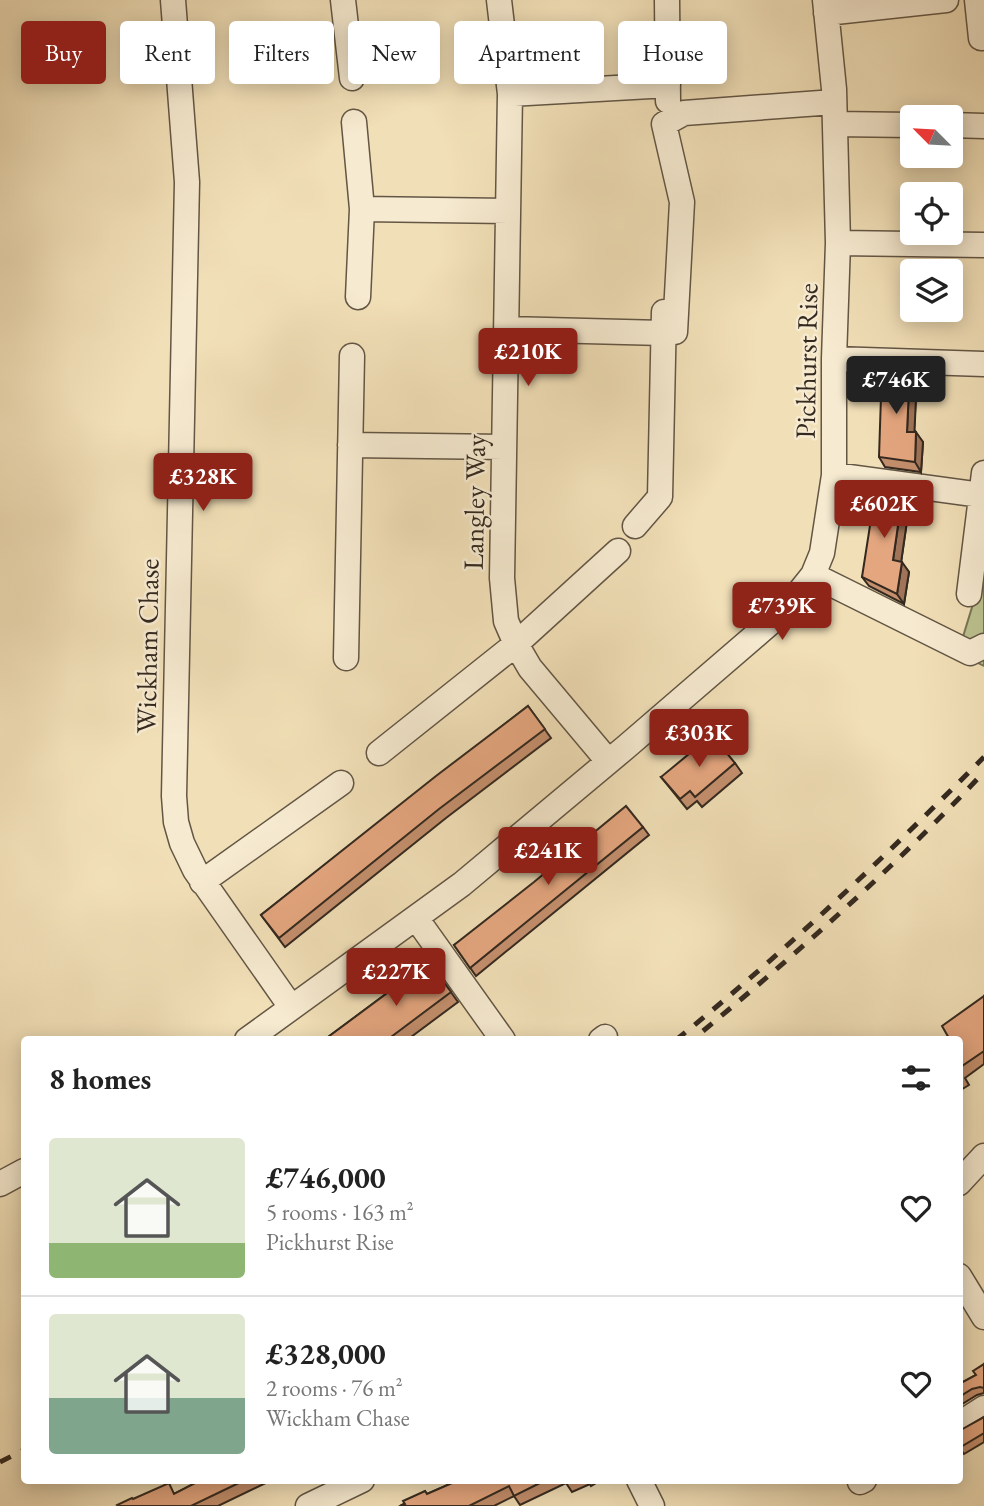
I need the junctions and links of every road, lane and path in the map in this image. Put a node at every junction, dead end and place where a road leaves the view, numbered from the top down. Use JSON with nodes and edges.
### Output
{"nodes":[{"id":1,"x":173,"y":0,"type":"edge"},
{"id":2,"x":343,"y":0,"type":"edge"},
{"id":3,"x":499,"y":0,"type":"edge"},
{"id":4,"x":667,"y":0,"type":"edge"},
{"id":5,"x":946,"y":0,"type":"edge"},
{"id":6,"x":977,"y":0,"type":"edge"},
{"id":7,"x":826,"y":6,"type":"edge"},
{"id":8,"x":981,"y":38,"type":"dead end"},
{"id":9,"x":348,"y":43,"type":"edge"},
{"id":10,"x":510,"y":94,"type":"junction"},
{"id":11,"x":834,"y":113,"type":"junction"},
{"id":12,"x":354,"y":122,"type":"dead end"},
{"id":13,"x":900,"y":123,"type":"edge"},
{"id":14,"x":963,"y":125,"type":"edge"},
{"id":15,"x":984,"y":126,"type":"edge"},
{"id":16,"x":362,"y":209,"type":"junction"},
{"id":17,"x":508,"y":211,"type":"junction"},
{"id":18,"x":665,"y":241,"type":"dead end"},
{"id":19,"x":838,"y":243,"type":"junction"},
{"id":20,"x":984,"y":245,"type":"edge"},
{"id":21,"x":358,"y":296,"type":"dead end"},
{"id":22,"x":506,"y":329,"type":"junction"},
{"id":23,"x":669,"y":333,"type":"junction"},
{"id":24,"x":352,"y":356,"type":"dead end"},
{"id":25,"x":834,"y":359,"type":"junction"},
{"id":26,"x":984,"y":365,"type":"edge"},
{"id":27,"x":350,"y":445,"type":"junction"},
{"id":28,"x":504,"y":447,"type":"junction"},
{"id":29,"x":834,"y":475,"type":"junction"},
{"id":30,"x":983,"y":484,"type":"edge"},
{"id":31,"x":635,"y":526,"type":"dead end"},
{"id":32,"x":618,"y":551,"type":"dead end"},
{"id":33,"x":813,"y":575,"type":"junction"},
{"id":34,"x":970,"y":594,"type":"dead end"},
{"id":35,"x":516,"y":644,"type":"junction"},
{"id":36,"x":984,"y":646,"type":"edge"},
{"id":37,"x":346,"y":659,"type":"dead end"},
{"id":38,"x":379,"y":753,"type":"dead end"},
{"id":39,"x":608,"y":761,"type":"junction"},
{"id":40,"x":341,"y":783,"type":"dead end"},
{"id":41,"x":202,"y":882,"type":"junction"},
{"id":42,"x":416,"y":918,"type":"junction"},
{"id":43,"x":291,"y":1007,"type":"junction"},
{"id":44,"x":252,"y":1036,"type":"edge"},
{"id":45,"x":500,"y":1036,"type":"edge"},
{"id":46,"x":984,"y":1156,"type":"edge"},
{"id":47,"x":21,"y":1173,"type":"edge"},
{"id":48,"x":963,"y":1180,"type":"edge"},
{"id":49,"x":0,"y":1184,"type":"edge"},
{"id":50,"x":963,"y":1283,"type":"edge"},
{"id":51,"x":984,"y":1317,"type":"edge"},
{"id":52,"x":984,"y":1408,"type":"edge"},
{"id":53,"x":963,"y":1421,"type":"edge"},
{"id":54,"x":354,"y":1484,"type":"edge"},
{"id":55,"x":641,"y":1484,"type":"edge"},
{"id":56,"x":308,"y":1506,"type":"edge"},
{"id":57,"x":652,"y":1506,"type":"edge"}],
"edges":[{"from":1,"to":41,"type":"street","name":"Wickham Chase"},
{"from":2,"to":9,"type":"street"},
{"from":3,"to":10,"type":"street","name":"Langley Way"},
{"from":4,"to":10,"type":"street"},
{"from":5,"to":7,"type":"street"},
{"from":6,"to":8,"type":"street"},
{"from":7,"to":11,"type":"street","name":"Pickhurst Rise"},
{"from":10,"to":17,"type":"street","name":"Langley Way"},
{"from":11,"to":13,"type":"street"},
{"from":11,"to":19,"type":"street","name":"Pickhurst Rise"},
{"from":11,"to":23,"type":"street"},
{"from":12,"to":16,"type":"street"},
{"from":14,"to":15,"type":"street"},
{"from":16,"to":17,"type":"street"},
{"from":16,"to":21,"type":"street"},
{"from":17,"to":22,"type":"street","name":"Langley Way"},
{"from":18,"to":23,"type":"street"},
{"from":19,"to":20,"type":"street"},
{"from":19,"to":25,"type":"street","name":"Pickhurst Rise"},
{"from":22,"to":23,"type":"street"},
{"from":22,"to":28,"type":"street","name":"Langley Way"},
{"from":23,"to":31,"type":"street"},
{"from":24,"to":27,"type":"street"},
{"from":25,"to":26,"type":"street"},
{"from":25,"to":29,"type":"street","name":"Pickhurst Rise"},
{"from":27,"to":28,"type":"street"},
{"from":27,"to":37,"type":"street"},
{"from":28,"to":35,"type":"street","name":"Langley Way"},
{"from":29,"to":30,"type":"street"},
{"from":29,"to":33,"type":"street","name":"Pickhurst Rise"},
{"from":30,"to":34,"type":"street"},
{"from":32,"to":35,"type":"street"},
{"from":33,"to":36,"type":"street"},
{"from":33,"to":39,"type":"street","name":"Pickhurst Rise"},
{"from":35,"to":38,"type":"street"},
{"from":35,"to":39,"type":"street","name":"Langley Way"},
{"from":39,"to":42,"type":"street","name":"Pickhurst Rise"},
{"from":40,"to":41,"type":"street"},
{"from":41,"to":43,"type":"street","name":"Wickham Chase"},
{"from":42,"to":43,"type":"street","name":"Pickhurst Rise"},
{"from":42,"to":45,"type":"street"},
{"from":43,"to":44,"type":"street","name":"Pickhurst Rise"},
{"from":46,"to":48,"type":"street"},
{"from":47,"to":49,"type":"street"},
{"from":50,"to":51,"type":"street"},
{"from":52,"to":53,"type":"street"},
{"from":54,"to":56,"type":"street"},
{"from":55,"to":57,"type":"street"}]}
